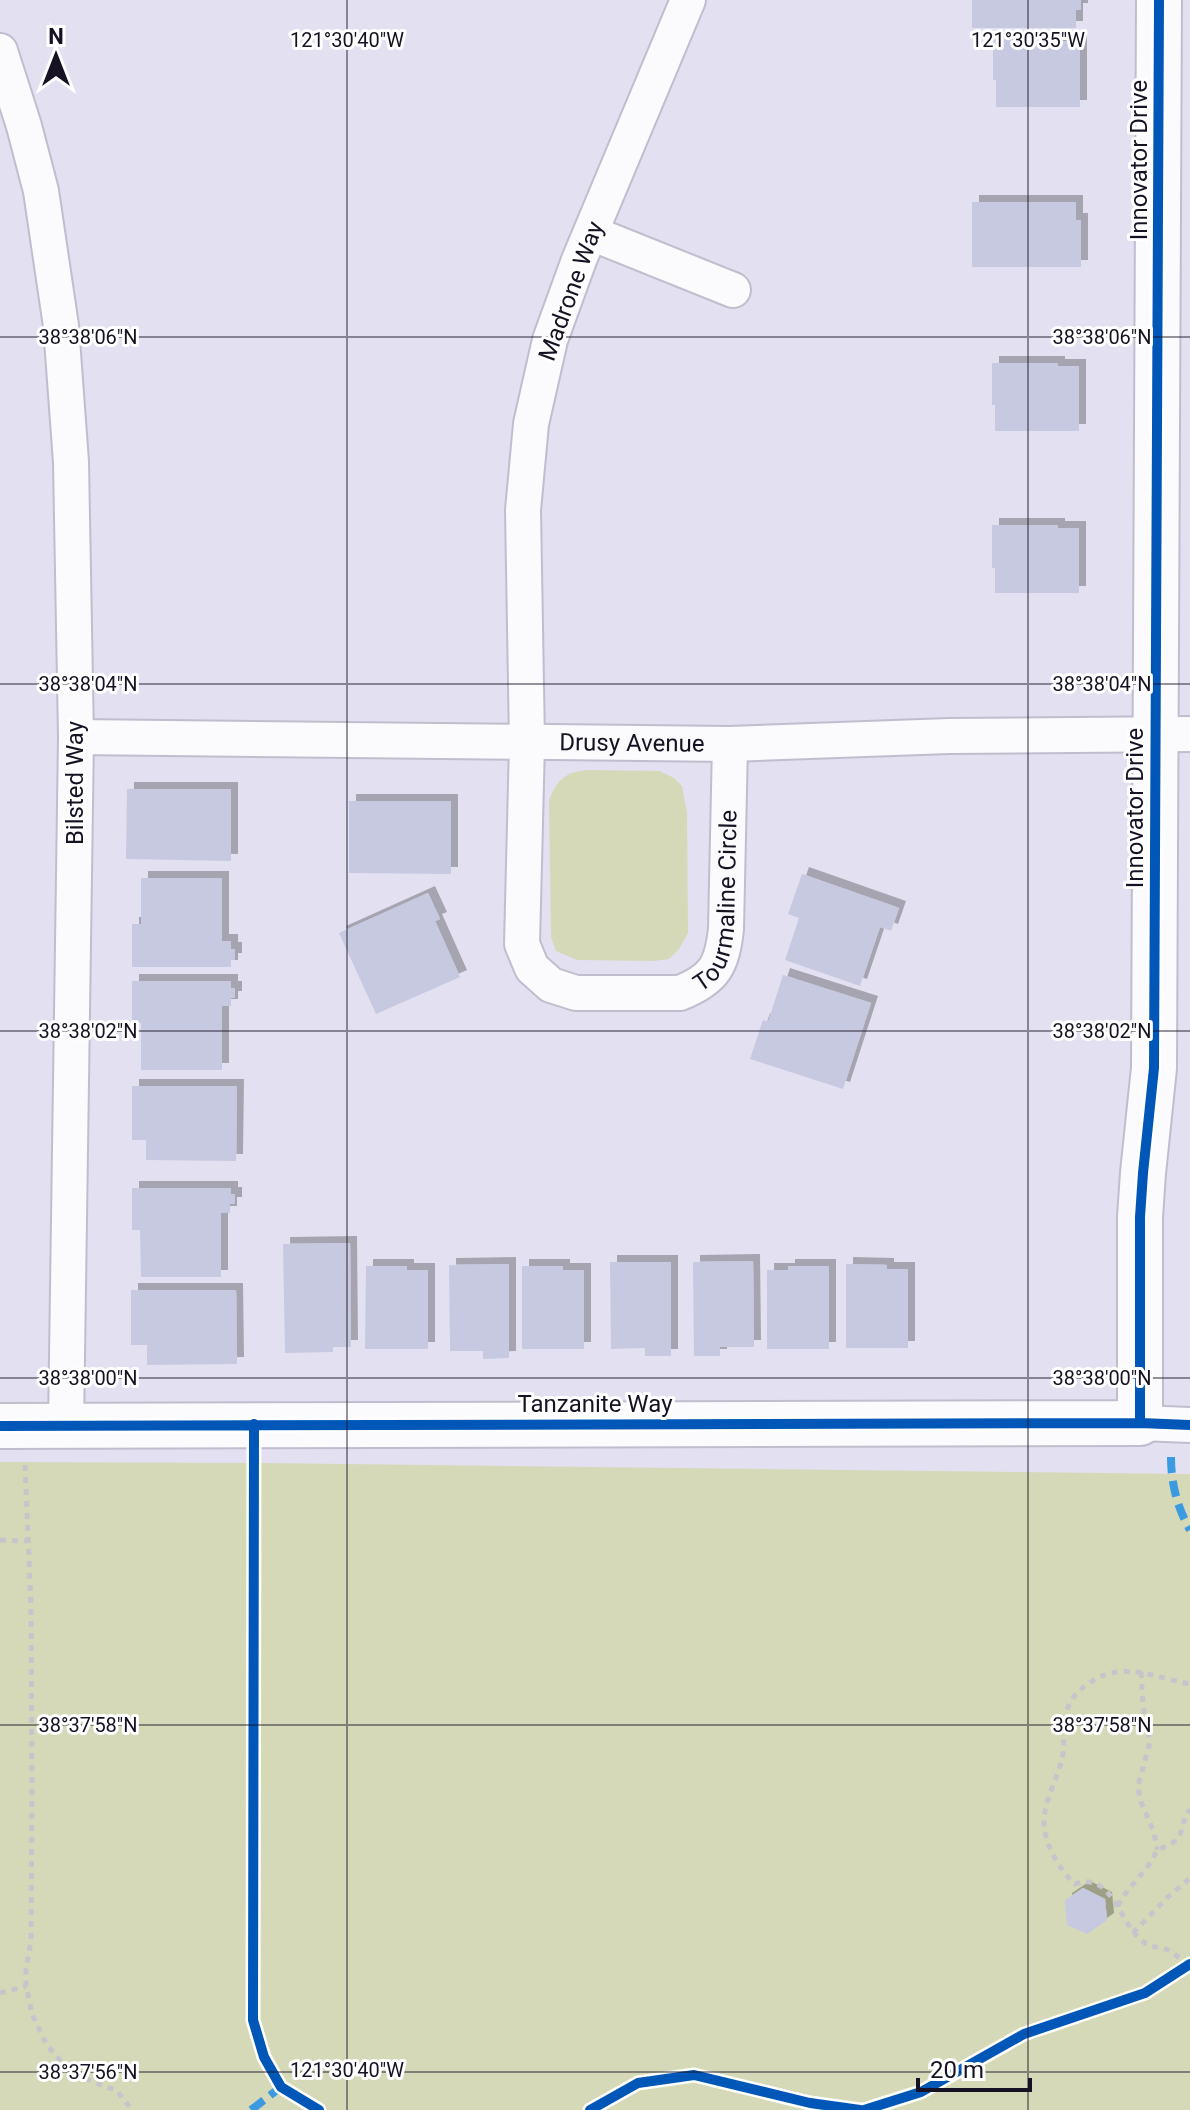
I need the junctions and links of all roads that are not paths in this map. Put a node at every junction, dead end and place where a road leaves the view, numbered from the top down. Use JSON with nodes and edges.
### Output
{"nodes":[{"id":1,"x":688,"y":0,"type":"edge"},
{"id":2,"x":1159,"y":0,"type":"edge"},
{"id":3,"x":0,"y":51,"type":"edge"},
{"id":4,"x":591,"y":233,"type":"junction"},
{"id":5,"x":733,"y":290,"type":"dead end"},
{"id":6,"x":1173,"y":733,"type":"edge"},
{"id":7,"x":76,"y":737,"type":"junction"},
{"id":8,"x":527,"y":743,"type":"junction"},
{"id":9,"x":730,"y":744,"type":"junction"},
{"id":10,"x":1140,"y":1423,"type":"junction"},
{"id":11,"x":1190,"y":1425,"type":"edge"},
{"id":12,"x":66,"y":1426,"type":"junction"},
{"id":13,"x":12,"y":1441,"type":"edge"}],
"edges":[{"from":1,"to":4,"type":"street","name":"Madrone Way"},
{"from":2,"to":6,"type":"street","name":"Innovator Drive"},
{"from":3,"to":7,"type":"street","name":"Bilsted Way"},
{"from":4,"to":5,"type":"street"},
{"from":4,"to":8,"type":"street","name":"Madrone Way"},
{"from":6,"to":9,"type":"street","name":"Drusy Avenue"},
{"from":6,"to":10,"type":"street","name":"Innovator Drive"},
{"from":7,"to":8,"type":"street","name":"Drusy Avenue"},
{"from":7,"to":12,"type":"street","name":"Bilsted Way"},
{"from":8,"to":9,"type":"street","name":"Drusy Avenue"},
{"from":8,"to":9,"type":"street","name":"Tourmaline Circle"},
{"from":10,"to":11,"type":"street","name":"Tanzanite Way"},
{"from":10,"to":12,"type":"street","name":"Tanzanite Way"},
{"from":12,"to":13,"type":"street","name":"Tanzanite Way"}]}
